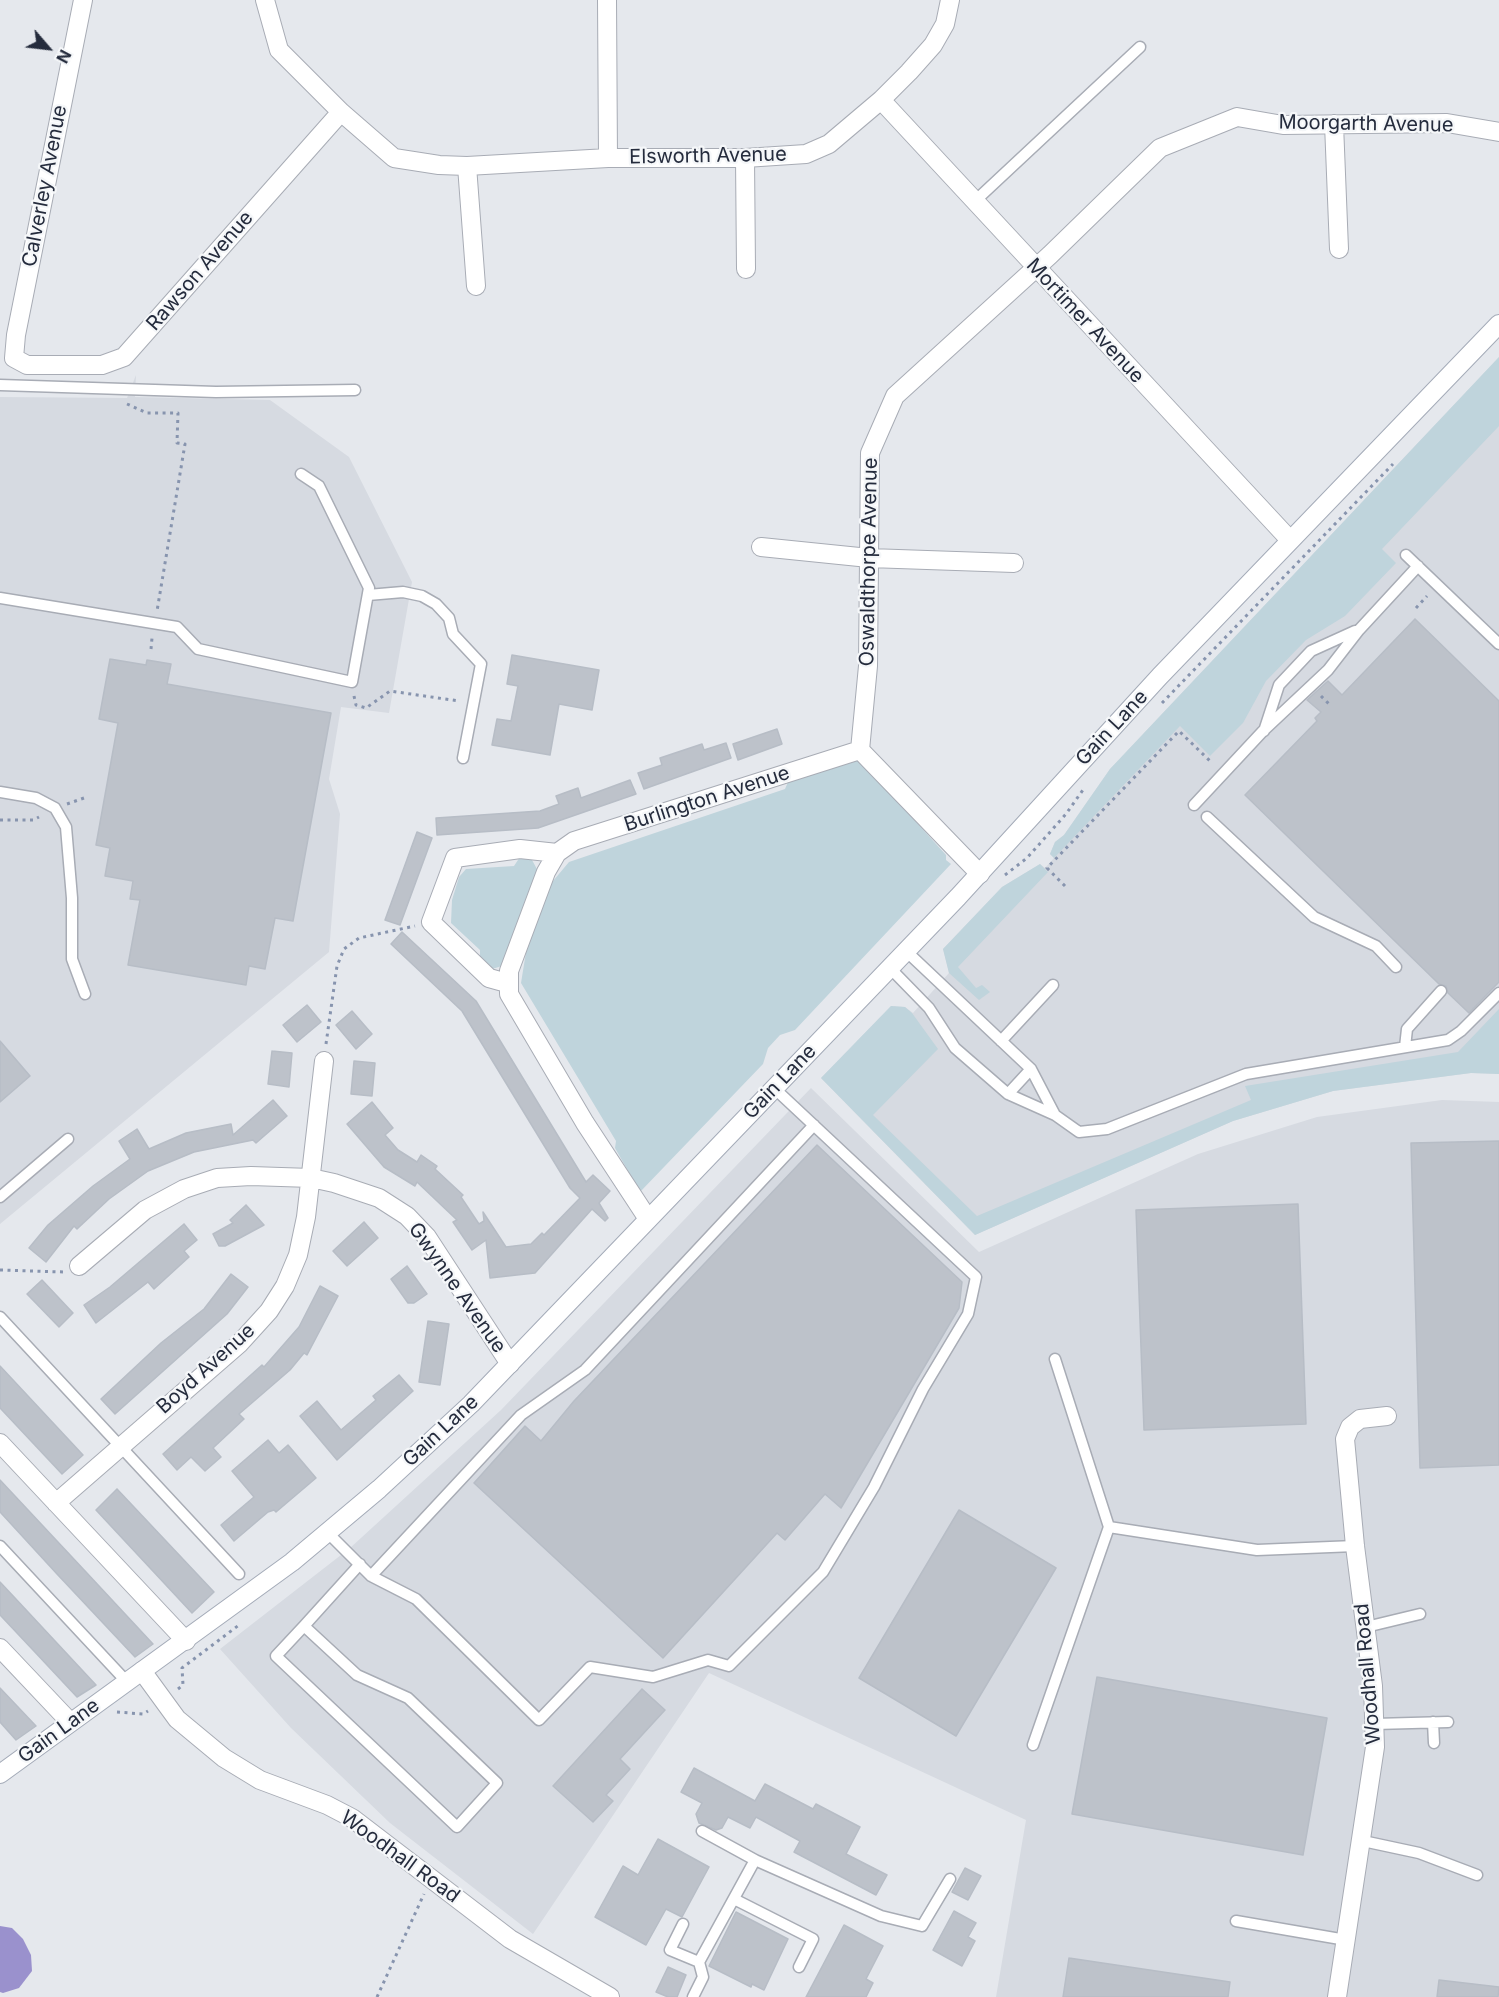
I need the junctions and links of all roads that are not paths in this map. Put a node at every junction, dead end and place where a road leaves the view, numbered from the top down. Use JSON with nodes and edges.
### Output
{"nodes":[{"id":1,"x":83,"y":0,"type":"edge"},
{"id":2,"x":265,"y":0,"type":"edge"},
{"id":3,"x":607,"y":0,"type":"edge"},
{"id":4,"x":950,"y":0,"type":"edge"},
{"id":5,"x":1140,"y":47,"type":"dead end"},
{"id":6,"x":881,"y":100,"type":"junction"},
{"id":7,"x":340,"y":112,"type":"junction"},
{"id":8,"x":1334,"y":124,"type":"junction"},
{"id":9,"x":1499,"y":132,"type":"edge"},
{"id":10,"x":608,"y":158,"type":"junction"},
{"id":11,"x":745,"y":158,"type":"junction"},
{"id":12,"x":467,"y":166,"type":"junction"},
{"id":13,"x":974,"y":202,"type":"junction"},
{"id":14,"x":1339,"y":249,"type":"dead end"},
{"id":15,"x":1035,"y":268,"type":"junction"},
{"id":16,"x":746,"y":269,"type":"dead end"},
{"id":17,"x":476,"y":286,"type":"dead end"},
{"id":18,"x":1499,"y":324,"type":"edge"},
{"id":19,"x":27,"y":365,"type":"joint"},
{"id":20,"x":0,"y":385,"type":"edge"},
{"id":21,"x":355,"y":390,"type":"dead end"},
{"id":22,"x":301,"y":474,"type":"dead end"},
{"id":23,"x":1290,"y":540,"type":"junction"},
{"id":24,"x":761,"y":547,"type":"dead end"},
{"id":25,"x":1406,"y":555,"type":"dead end"},
{"id":26,"x":869,"y":558,"type":"junction"},
{"id":27,"x":1014,"y":563,"type":"dead end"},
{"id":28,"x":1418,"y":566,"type":"junction"},
{"id":29,"x":368,"y":595,"type":"junction"},
{"id":30,"x":0,"y":598,"type":"edge"},
{"id":31,"x":1359,"y":630,"type":"junction"},
{"id":32,"x":1499,"y":644,"type":"edge"},
{"id":33,"x":1263,"y":731,"type":"junction"},
{"id":34,"x":860,"y":750,"type":"junction"},
{"id":35,"x":463,"y":759,"type":"dead end"},
{"id":36,"x":0,"y":792,"type":"edge"},
{"id":37,"x":1194,"y":805,"type":"dead end"},
{"id":38,"x":1208,"y":817,"type":"dead end"},
{"id":39,"x":556,"y":853,"type":"junction"},
{"id":40,"x":980,"y":874,"type":"junction"},
{"id":41,"x":906,"y":951,"type":"junction"},
{"id":42,"x":1396,"y":967,"type":"dead end"},
{"id":43,"x":890,"y":968,"type":"junction"},
{"id":44,"x":507,"y":983,"type":"junction"},
{"id":45,"x":1053,"y":985,"type":"dead end"},
{"id":46,"x":1441,"y":991,"type":"dead end"},
{"id":47,"x":1499,"y":993,"type":"edge"},
{"id":48,"x":85,"y":994,"type":"dead end"},
{"id":49,"x":1001,"y":1041,"type":"junction"},
{"id":50,"x":1405,"y":1047,"type":"junction"},
{"id":51,"x":324,"y":1061,"type":"road end"},
{"id":52,"x":1031,"y":1069,"type":"junction"},
{"id":53,"x":774,"y":1088,"type":"junction"},
{"id":54,"x":1008,"y":1095,"type":"junction"},
{"id":55,"x":1055,"y":1115,"type":"junction"},
{"id":56,"x":814,"y":1125,"type":"junction"},
{"id":57,"x":68,"y":1139,"type":"dead end"},
{"id":58,"x":312,"y":1178,"type":"junction"},
{"id":59,"x":0,"y":1197,"type":"edge"},
{"id":60,"x":648,"y":1219,"type":"junction"},
{"id":61,"x":79,"y":1266,"type":"road end"},
{"id":62,"x":0,"y":1317,"type":"edge"},
{"id":63,"x":1055,"y":1359,"type":"dead end"},
{"id":64,"x":510,"y":1364,"type":"junction"},
{"id":65,"x":1387,"y":1416,"type":"dead end"},
{"id":66,"x":0,"y":1443,"type":"edge"},
{"id":67,"x":120,"y":1446,"type":"junction"},
{"id":68,"x":56,"y":1503,"type":"junction"},
{"id":69,"x":1109,"y":1527,"type":"junction"},
{"id":70,"x":328,"y":1533,"type":"junction"},
{"id":71,"x":0,"y":1546,"type":"edge"},
{"id":72,"x":1355,"y":1546,"type":"junction"},
{"id":73,"x":360,"y":1564,"type":"junction"},
{"id":74,"x":239,"y":1574,"type":"dead end"},
{"id":75,"x":371,"y":1576,"type":"junction"},
{"id":76,"x":1420,"y":1614,"type":"dead end"},
{"id":77,"x":304,"y":1626,"type":"junction"},
{"id":78,"x":1366,"y":1627,"type":"junction"},
{"id":79,"x":186,"y":1641,"type":"junction"},
{"id":80,"x":0,"y":1648,"type":"edge"},
{"id":81,"x":134,"y":1677,"type":"junction"},
{"id":82,"x":70,"y":1722,"type":"junction"},
{"id":83,"x":1433,"y":1722,"type":"junction"},
{"id":84,"x":1448,"y":1722,"type":"dead end"},
{"id":85,"x":1375,"y":1724,"type":"junction"},
{"id":86,"x":1434,"y":1743,"type":"dead end"},
{"id":87,"x":1033,"y":1745,"type":"dead end"},
{"id":88,"x":3,"y":1766,"type":"edge"},
{"id":89,"x":702,"y":1831,"type":"dead end"},
{"id":90,"x":1362,"y":1840,"type":"junction"},
{"id":91,"x":755,"y":1860,"type":"junction"},
{"id":92,"x":1477,"y":1875,"type":"dead end"},
{"id":93,"x":950,"y":1879,"type":"dead end"},
{"id":94,"x":734,"y":1899,"type":"junction"},
{"id":95,"x":1236,"y":1921,"type":"dead end"},
{"id":96,"x":682,"y":1924,"type":"dead end"},
{"id":97,"x":1346,"y":1940,"type":"junction"},
{"id":98,"x":699,"y":1962,"type":"junction"},
{"id":99,"x":799,"y":1967,"type":"dead end"},
{"id":100,"x":610,"y":1997,"type":"edge"},
{"id":101,"x":693,"y":1997,"type":"edge"},
{"id":102,"x":1337,"y":1997,"type":"edge"}],
"edges":[{"from":1,"to":19,"type":"street","name":"Calverley Avenue"},
{"from":2,"to":7,"type":"street","name":"Elsworth Avenue"},
{"from":3,"to":10,"type":"street"},
{"from":4,"to":6,"type":"street","name":"Elsworth Avenue"},
{"from":5,"to":13,"type":"lane"},
{"from":6,"to":11,"type":"street","name":"Elsworth Avenue"},
{"from":6,"to":13,"type":"street","name":"Mortimer Avenue"},
{"from":7,"to":12,"type":"street","name":"Elsworth Avenue"},
{"from":7,"to":19,"type":"street","name":"Rawson Avenue"},
{"from":8,"to":9,"type":"street","name":"Moorgarth Avenue"},
{"from":8,"to":14,"type":"street"},
{"from":8,"to":15,"type":"street","name":"Moorgarth Avenue"},
{"from":10,"to":11,"type":"street","name":"Elsworth Avenue"},
{"from":10,"to":12,"type":"street","name":"Elsworth Avenue"},
{"from":11,"to":16,"type":"street"},
{"from":12,"to":17,"type":"street"},
{"from":13,"to":15,"type":"street","name":"Mortimer Avenue"},
{"from":15,"to":23,"type":"street","name":"Mortimer Avenue"},
{"from":15,"to":26,"type":"street","name":"Oswaldthorpe Avenue"},
{"from":18,"to":23,"type":"street","name":"Gain Lane"},
{"from":20,"to":21,"type":"lane"},
{"from":22,"to":29,"type":"lane"},
{"from":23,"to":40,"type":"street","name":"Gain Lane"},
{"from":24,"to":26,"type":"street"},
{"from":25,"to":28,"type":"lane"},
{"from":26,"to":27,"type":"street"},
{"from":26,"to":34,"type":"street","name":"Oswaldthorpe Avenue"},
{"from":28,"to":31,"type":"lane"},
{"from":28,"to":32,"type":"lane"},
{"from":29,"to":30,"type":"lane"},
{"from":29,"to":35,"type":"lane"},
{"from":31,"to":33,"type":"lane"},
{"from":31,"to":33,"type":"lane"},
{"from":33,"to":37,"type":"lane"},
{"from":34,"to":39,"type":"street","name":"Burlington Avenue"},
{"from":34,"to":40,"type":"street"},
{"from":36,"to":48,"type":"lane"},
{"from":38,"to":42,"type":"lane"},
{"from":39,"to":44,"type":"street"},
{"from":39,"to":44,"type":"street"},
{"from":40,"to":41,"type":"street","name":"Gain Lane"},
{"from":41,"to":43,"type":"street","name":"Gain Lane"},
{"from":41,"to":49,"type":"lane"},
{"from":43,"to":53,"type":"street","name":"Gain Lane"},
{"from":43,"to":54,"type":"lane"},
{"from":44,"to":60,"type":"street"},
{"from":45,"to":49,"type":"lane"},
{"from":46,"to":50,"type":"lane"},
{"from":47,"to":50,"type":"lane"},
{"from":49,"to":52,"type":"lane"},
{"from":50,"to":55,"type":"lane"},
{"from":51,"to":58,"type":"street","name":"Boyd Avenue"},
{"from":52,"to":54,"type":"lane"},
{"from":52,"to":55,"type":"lane"},
{"from":53,"to":56,"type":"lane"},
{"from":53,"to":60,"type":"street","name":"Gain Lane"},
{"from":54,"to":55,"type":"lane"},
{"from":56,"to":75,"type":"lane"},
{"from":56,"to":75,"type":"lane"},
{"from":57,"to":59,"type":"lane"},
{"from":58,"to":61,"type":"street","name":"Gwynne Avenue"},
{"from":58,"to":64,"type":"street","name":"Gwynne Avenue"},
{"from":58,"to":67,"type":"street","name":"Boyd Avenue"},
{"from":60,"to":64,"type":"street","name":"Gain Lane"},
{"from":62,"to":67,"type":"lane"},
{"from":63,"to":69,"type":"lane"},
{"from":64,"to":70,"type":"street","name":"Gain Lane"},
{"from":65,"to":72,"type":"street","name":"Woodhall Road"},
{"from":66,"to":68,"type":"street"},
{"from":67,"to":68,"type":"street","name":"Boyd Avenue"},
{"from":67,"to":74,"type":"lane"},
{"from":68,"to":79,"type":"street"},
{"from":69,"to":72,"type":"lane"},
{"from":69,"to":87,"type":"lane"},
{"from":70,"to":73,"type":"lane"},
{"from":70,"to":79,"type":"street","name":"Gain Lane"},
{"from":71,"to":81,"type":"lane"},
{"from":72,"to":78,"type":"street","name":"Woodhall Road"},
{"from":73,"to":75,"type":"lane"},
{"from":73,"to":77,"type":"lane"},
{"from":76,"to":78,"type":"lane"},
{"from":77,"to":77,"type":"lane"},
{"from":78,"to":85,"type":"street","name":"Woodhall Road"},
{"from":79,"to":81,"type":"street","name":"Gain Lane"},
{"from":80,"to":82,"type":"street"},
{"from":81,"to":82,"type":"street","name":"Gain Lane"},
{"from":81,"to":100,"type":"street","name":"Woodhall Road"},
{"from":82,"to":88,"type":"street","name":"Gain Lane"},
{"from":83,"to":84,"type":"lane"},
{"from":83,"to":85,"type":"lane"},
{"from":83,"to":86,"type":"lane"},
{"from":85,"to":90,"type":"street","name":"Woodhall Road"},
{"from":89,"to":91,"type":"lane"},
{"from":90,"to":92,"type":"lane"},
{"from":90,"to":97,"type":"street","name":"Woodhall Road"},
{"from":91,"to":93,"type":"lane"},
{"from":91,"to":94,"type":"lane"},
{"from":94,"to":98,"type":"lane"},
{"from":94,"to":99,"type":"lane"},
{"from":95,"to":97,"type":"lane"},
{"from":96,"to":98,"type":"lane"},
{"from":97,"to":102,"type":"street","name":"Woodhall Road"},
{"from":98,"to":101,"type":"lane"}]}
